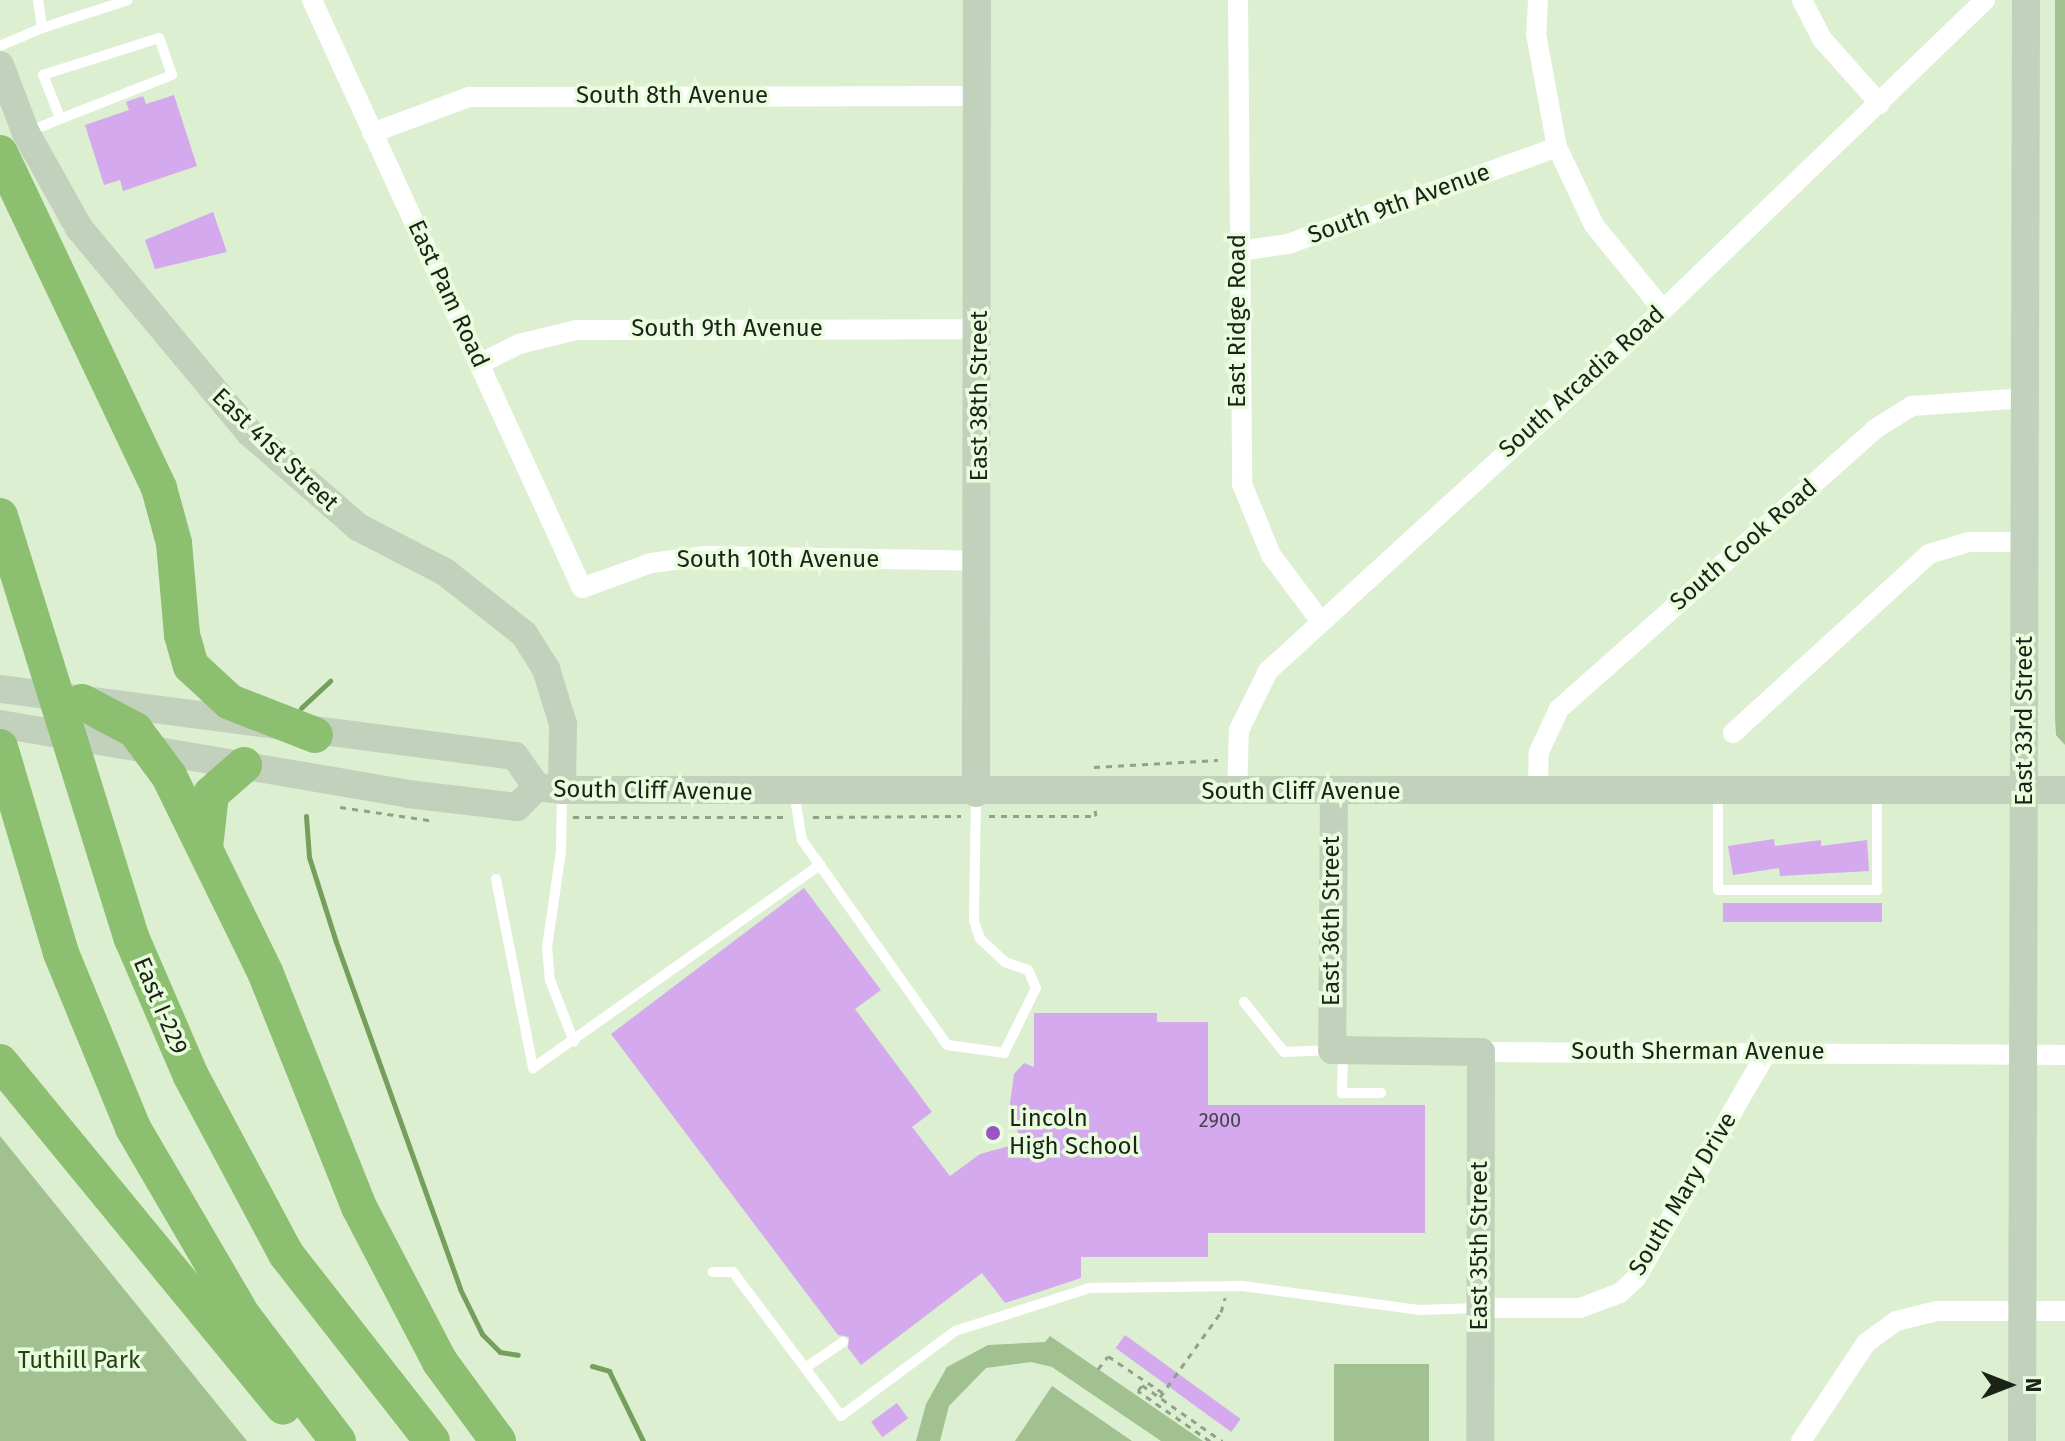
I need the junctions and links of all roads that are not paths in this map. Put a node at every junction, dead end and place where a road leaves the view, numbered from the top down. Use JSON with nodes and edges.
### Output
{"nodes":[{"id":1,"x":38,"y":0,"type":"edge"},
{"id":2,"x":128,"y":0,"type":"edge"},
{"id":3,"x":312,"y":0,"type":"edge"},
{"id":4,"x":977,"y":0,"type":"edge"},
{"id":5,"x":1238,"y":0,"type":"edge"},
{"id":6,"x":1538,"y":0,"type":"edge"},
{"id":7,"x":1802,"y":0,"type":"edge"},
{"id":8,"x":1985,"y":0,"type":"edge"},
{"id":9,"x":2026,"y":0,"type":"edge"},
{"id":10,"x":42,"y":28,"type":"junction"},
{"id":11,"x":0,"y":46,"type":"edge"},
{"id":12,"x":0,"y":65,"type":"edge"},
{"id":13,"x":978,"y":96,"type":"junction"},
{"id":14,"x":1880,"y":104,"type":"junction"},
{"id":15,"x":59,"y":115,"type":"junction"},
{"id":16,"x":372,"y":133,"type":"junction"},
{"id":17,"x":13,"y":143,"type":"edge"},
{"id":18,"x":1557,"y":147,"type":"junction"},
{"id":19,"x":1239,"y":251,"type":"junction"},
{"id":20,"x":1663,"y":310,"type":"junction"},
{"id":21,"x":980,"y":329,"type":"junction"},
{"id":22,"x":481,"y":363,"type":"junction"},
{"id":23,"x":2027,"y":398,"type":"junction"},
{"id":24,"x":0,"y":516,"type":"edge"},
{"id":25,"x":2026,"y":542,"type":"junction"},
{"id":26,"x":979,"y":561,"type":"junction"},
{"id":27,"x":582,"y":588,"type":"joint"},
{"id":28,"x":1319,"y":619,"type":"junction"},
{"id":29,"x":0,"y":689,"type":"edge"},
{"id":30,"x":82,"y":702,"type":"junction"},
{"id":31,"x":0,"y":724,"type":"edge"},
{"id":32,"x":1733,"y":733,"type":"dead end"},
{"id":33,"x":315,"y":735,"type":"junction"},
{"id":34,"x":0,"y":747,"type":"edge"},
{"id":35,"x":153,"y":750,"type":"junction"},
{"id":36,"x":244,"y":765,"type":"junction"},
{"id":37,"x":1877,"y":790,"type":"junction"},
{"id":38,"x":2025,"y":790,"type":"junction"},
{"id":39,"x":2065,"y":790,"type":"edge"},
{"id":40,"x":1334,"y":791,"type":"junction"},
{"id":41,"x":1538,"y":791,"type":"junction"},
{"id":42,"x":1718,"y":791,"type":"junction"},
{"id":43,"x":1237,"y":793,"type":"junction"},
{"id":44,"x":554,"y":798,"type":"junction"},
{"id":45,"x":796,"y":805,"type":"junction"},
{"id":46,"x":976,"y":805,"type":"junction"},
{"id":47,"x":205,"y":853,"type":"junction"},
{"id":48,"x":820,"y":865,"type":"junction"},
{"id":49,"x":496,"y":879,"type":"dead end"},
{"id":50,"x":1244,"y":1002,"type":"dead end"},
{"id":51,"x":574,"y":1042,"type":"junction"},
{"id":52,"x":1337,"y":1050,"type":"junction"},
{"id":53,"x":1481,"y":1052,"type":"junction"},
{"id":54,"x":1767,"y":1052,"type":"junction"},
{"id":55,"x":2065,"y":1055,"type":"edge"},
{"id":56,"x":2025,"y":1056,"type":"junction"},
{"id":57,"x":0,"y":1062,"type":"edge"},
{"id":58,"x":1381,"y":1093,"type":"dead end"},
{"id":59,"x":713,"y":1272,"type":"dead end"},
{"id":60,"x":1480,"y":1308,"type":"junction"},
{"id":61,"x":2023,"y":1311,"type":"junction"},
{"id":62,"x":2065,"y":1311,"type":"edge"},
{"id":63,"x":843,"y":1342,"type":"dead end"},
{"id":64,"x":805,"y":1368,"type":"junction"},
{"id":65,"x":314,"y":1441,"type":"edge"},
{"id":66,"x":338,"y":1441,"type":"edge"},
{"id":67,"x":432,"y":1441,"type":"edge"},
{"id":68,"x":498,"y":1441,"type":"edge"},
{"id":69,"x":1480,"y":1441,"type":"edge"},
{"id":70,"x":1801,"y":1441,"type":"edge"},
{"id":71,"x":2022,"y":1441,"type":"edge"}],
"edges":[{"from":1,"to":10,"type":"lane"},
{"from":2,"to":10,"type":"lane"},
{"from":3,"to":16,"type":"street","name":"East Pam Road"},
{"from":4,"to":13,"type":"street","name":"East 38th Street"},
{"from":5,"to":19,"type":"street","name":"East Ridge Road"},
{"from":6,"to":18,"type":"street"},
{"from":7,"to":14,"type":"street"},
{"from":8,"to":14,"type":"street","name":"South Arcadia Road"},
{"from":9,"to":23,"type":"street","name":"East 33rd Street"},
{"from":10,"to":11,"type":"lane"},
{"from":12,"to":17,"type":"street","name":"East 41st Street"},
{"from":13,"to":16,"type":"street","name":"South 8th Avenue"},
{"from":13,"to":21,"type":"street","name":"East 38th Street"},
{"from":14,"to":20,"type":"street","name":"South Arcadia Road"},
{"from":15,"to":15,"type":"lane"},
{"from":15,"to":17,"type":"lane"},
{"from":16,"to":22,"type":"street","name":"East Pam Road"},
{"from":17,"to":33,"type":"highway"},
{"from":17,"to":44,"type":"street","name":"East 41st Street"},
{"from":18,"to":19,"type":"street","name":"South 9th Avenue"},
{"from":18,"to":20,"type":"street"},
{"from":19,"to":28,"type":"street","name":"East Ridge Road"},
{"from":20,"to":28,"type":"street","name":"South Arcadia Road"},
{"from":21,"to":22,"type":"street","name":"South 9th Avenue"},
{"from":21,"to":26,"type":"street","name":"East 38th Street"},
{"from":22,"to":27,"type":"street","name":"East Pam Road"},
{"from":23,"to":25,"type":"street","name":"East 33rd Street"},
{"from":23,"to":41,"type":"street","name":"South Cook Road"},
{"from":24,"to":67,"type":"highway","name":"East I-229"},
{"from":25,"to":32,"type":"street"},
{"from":25,"to":38,"type":"street","name":"East 33rd Street"},
{"from":26,"to":27,"type":"street","name":"South 10th Avenue"},
{"from":26,"to":46,"type":"street","name":"East 38th Street"},
{"from":28,"to":43,"type":"street","name":"South Arcadia Road"},
{"from":29,"to":30,"type":"street","name":"South Cliff Avenue"},
{"from":30,"to":33,"type":"street","name":"South Cliff Avenue"},
{"from":30,"to":35,"type":"highway"},
{"from":31,"to":35,"type":"street","name":"South Cliff Avenue"},
{"from":33,"to":44,"type":"street","name":"South Cliff Avenue"},
{"from":34,"to":66,"type":"highway"},
{"from":35,"to":36,"type":"street","name":"South Cliff Avenue"},
{"from":35,"to":47,"type":"highway"},
{"from":36,"to":44,"type":"street","name":"South Cliff Avenue"},
{"from":36,"to":47,"type":"highway"},
{"from":37,"to":38,"type":"street","name":"South Cliff Avenue"},
{"from":37,"to":42,"type":"street","name":"South Cliff Avenue"},
{"from":37,"to":42,"type":"lane"},
{"from":38,"to":39,"type":"street","name":"South Cliff Avenue"},
{"from":38,"to":56,"type":"street","name":"East 33rd Street"},
{"from":40,"to":41,"type":"street","name":"South Cliff Avenue"},
{"from":40,"to":43,"type":"street","name":"South Cliff Avenue"},
{"from":40,"to":52,"type":"street","name":"East 36th Street"},
{"from":41,"to":42,"type":"street","name":"South Cliff Avenue"},
{"from":43,"to":46,"type":"street","name":"South Cliff Avenue"},
{"from":44,"to":45,"type":"street","name":"South Cliff Avenue"},
{"from":44,"to":51,"type":"lane"},
{"from":45,"to":46,"type":"street","name":"South Cliff Avenue"},
{"from":45,"to":48,"type":"lane"},
{"from":46,"to":48,"type":"lane"},
{"from":47,"to":68,"type":"highway"},
{"from":48,"to":51,"type":"lane"},
{"from":49,"to":51,"type":"lane"},
{"from":50,"to":52,"type":"lane"},
{"from":52,"to":53,"type":"street","name":"South Sherman Avenue"},
{"from":52,"to":58,"type":"lane"},
{"from":53,"to":54,"type":"street","name":"South Sherman Avenue"},
{"from":53,"to":60,"type":"street","name":"East 35th Street"},
{"from":54,"to":56,"type":"street","name":"South Sherman Avenue"},
{"from":54,"to":60,"type":"street","name":"South Mary Drive"},
{"from":55,"to":56,"type":"street","name":"South Sherman Avenue"},
{"from":56,"to":61,"type":"street","name":"East 33rd Street"},
{"from":57,"to":65,"type":"highway"},
{"from":59,"to":64,"type":"lane"},
{"from":60,"to":64,"type":"lane"},
{"from":60,"to":69,"type":"street","name":"East 35th Street"},
{"from":61,"to":62,"type":"street"},
{"from":61,"to":70,"type":"street"},
{"from":61,"to":71,"type":"street","name":"East 33rd Street"},
{"from":63,"to":64,"type":"lane"}]}
